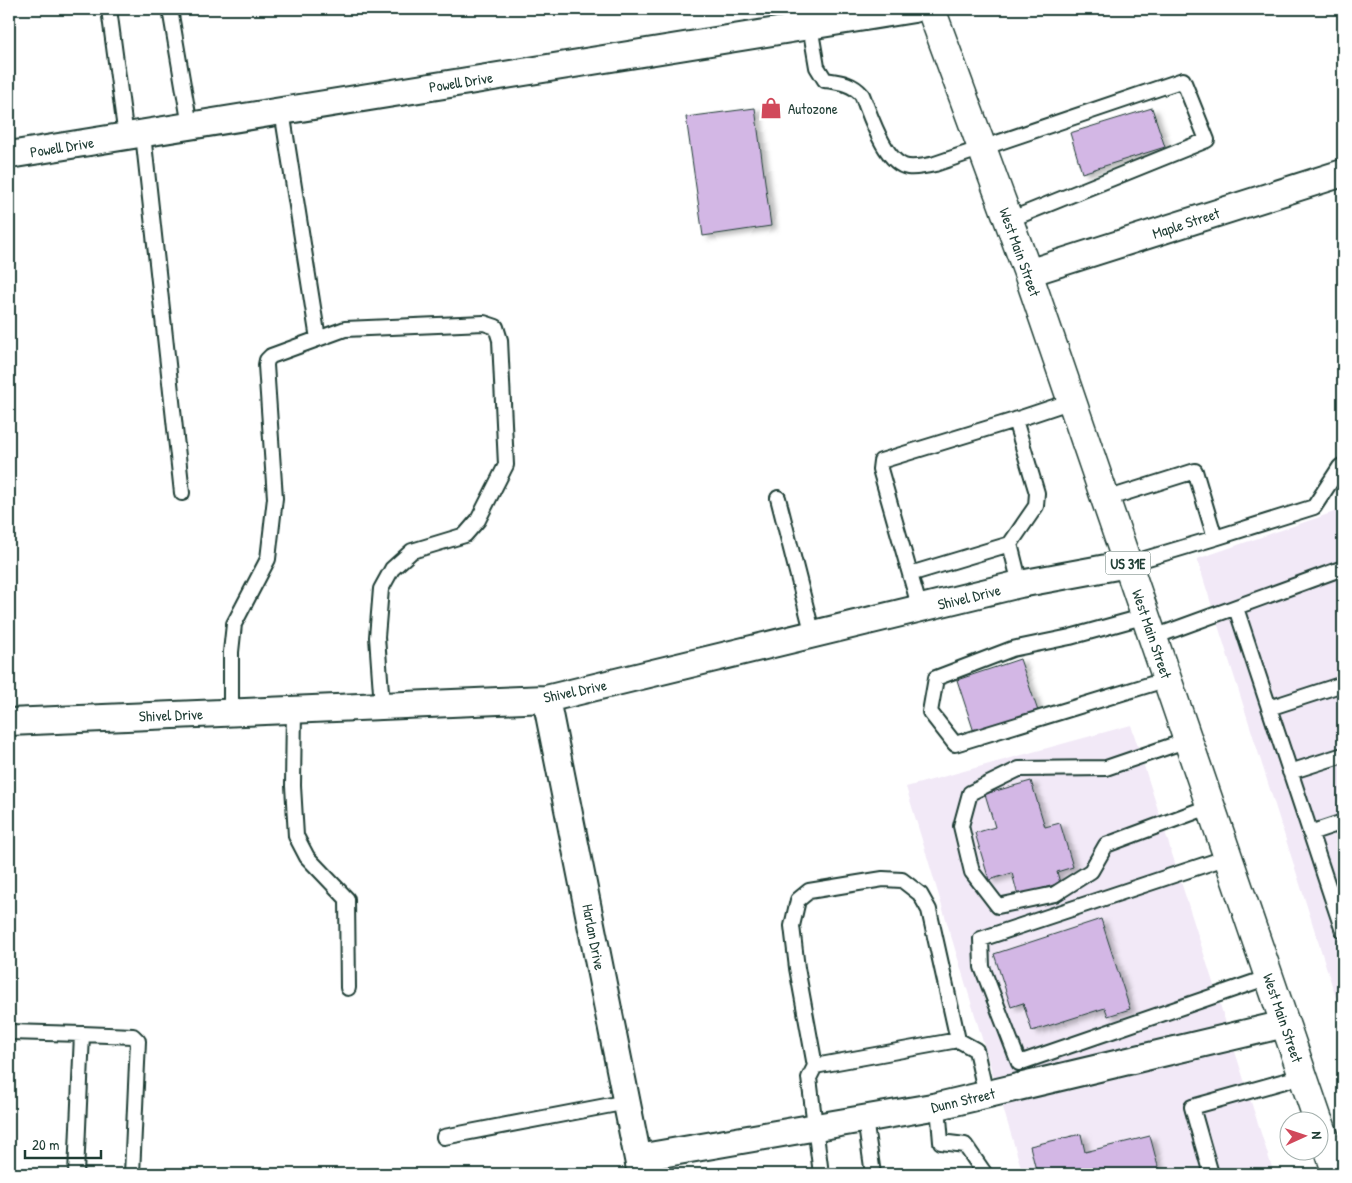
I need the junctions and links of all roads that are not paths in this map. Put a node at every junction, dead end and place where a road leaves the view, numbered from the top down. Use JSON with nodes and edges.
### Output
{"nodes":[{"id":1,"x":109,"y":9,"type":"edge"},
{"id":2,"x":170,"y":9,"type":"edge"},
{"id":3,"x":914,"y":9,"type":"edge"},
{"id":4,"x":931,"y":9,"type":"edge"},
{"id":5,"x":810,"y":26,"type":"junction"},
{"id":6,"x":282,"y":111,"type":"junction"},
{"id":7,"x":190,"y":126,"type":"junction"},
{"id":8,"x":134,"y":135,"type":"junction"},
{"id":9,"x":982,"y":147,"type":"junction"},
{"id":10,"x":9,"y":156,"type":"edge"},
{"id":11,"x":1343,"y":173,"type":"edge"},
{"id":12,"x":1009,"y":220,"type":"junction"},
{"id":13,"x":1028,"y":272,"type":"junction"},
{"id":14,"x":318,"y":339,"type":"junction"},
{"id":15,"x":1072,"y":401,"type":"junction"},
{"id":16,"x":1015,"y":420,"type":"junction"},
{"id":17,"x":1343,"y":466,"type":"edge"},
{"id":18,"x":182,"y":493,"type":"dead end"},
{"id":19,"x":778,"y":498,"type":"dead end"},
{"id":20,"x":1106,"y":499,"type":"junction"},
{"id":21,"x":1214,"y":538,"type":"junction"},
{"id":22,"x":1010,"y":544,"type":"junction"},
{"id":23,"x":1128,"y":564,"type":"junction"},
{"id":24,"x":1343,"y":568,"type":"edge"},
{"id":25,"x":910,"y":574,"type":"junction"},
{"id":26,"x":1020,"y":584,"type":"junction"},
{"id":27,"x":1236,"y":608,"type":"junction"},
{"id":28,"x":920,"y":609,"type":"junction"},
{"id":29,"x":1150,"y":627,"type":"junction"},
{"id":30,"x":812,"y":635,"type":"junction"},
{"id":31,"x":1168,"y":678,"type":"junction"},
{"id":32,"x":1343,"y":684,"type":"edge"},
{"id":33,"x":546,"y":699,"type":"junction"},
{"id":34,"x":382,"y":706,"type":"junction"},
{"id":35,"x":1269,"y":708,"type":"junction"},
{"id":36,"x":294,"y":710,"type":"junction"},
{"id":37,"x":231,"y":712,"type":"junction"},
{"id":38,"x":9,"y":722,"type":"edge"},
{"id":39,"x":1188,"y":740,"type":"junction"},
{"id":40,"x":1343,"y":755,"type":"edge"},
{"id":41,"x":1290,"y":772,"type":"junction"},
{"id":42,"x":1211,"y":806,"type":"junction"},
{"id":43,"x":1343,"y":822,"type":"edge"},
{"id":44,"x":1310,"y":833,"type":"junction"},
{"id":45,"x":1228,"y":857,"type":"junction"},
{"id":46,"x":1337,"y":892,"type":"edge"},
{"id":47,"x":1343,"y":931,"type":"edge"},
{"id":48,"x":1269,"y":977,"type":"junction"},
{"id":49,"x":348,"y":988,"type":"dead end"},
{"id":50,"x":1285,"y":1024,"type":"junction"},
{"id":51,"x":9,"y":1032,"type":"edge"},
{"id":52,"x":82,"y":1034,"type":"junction"},
{"id":53,"x":958,"y":1040,"type":"junction"},
{"id":54,"x":814,"y":1066,"type":"junction"},
{"id":55,"x":1303,"y":1076,"type":"junction"},
{"id":56,"x":986,"y":1095,"type":"junction"},
{"id":57,"x":627,"y":1102,"type":"junction"},
{"id":58,"x":938,"y":1106,"type":"junction"},
{"id":59,"x":1315,"y":1110,"type":"edge"},
{"id":60,"x":865,"y":1119,"type":"junction"},
{"id":61,"x":814,"y":1128,"type":"junction"},
{"id":62,"x":444,"y":1137,"type":"dead end"},
{"id":63,"x":1330,"y":1154,"type":"edge"},
{"id":64,"x":639,"y":1166,"type":"edge"},
{"id":65,"x":76,"y":1174,"type":"edge"},
{"id":66,"x":132,"y":1174,"type":"edge"},
{"id":67,"x":821,"y":1174,"type":"edge"},
{"id":68,"x":873,"y":1174,"type":"edge"},
{"id":69,"x":985,"y":1174,"type":"edge"},
{"id":70,"x":1211,"y":1174,"type":"edge"},
{"id":71,"x":1337,"y":1174,"type":"edge"}],
"edges":[{"from":1,"to":8,"type":"lane"},
{"from":2,"to":7,"type":"lane"},
{"from":3,"to":5,"type":"street","name":"Powell Drive"},
{"from":4,"to":9,"type":"main road","name":"West Main Street","number":"US 31E"},
{"from":5,"to":6,"type":"street","name":"Powell Drive"},
{"from":5,"to":9,"type":"lane"},
{"from":6,"to":7,"type":"street","name":"Powell Drive"},
{"from":6,"to":14,"type":"lane"},
{"from":7,"to":8,"type":"street","name":"Powell Drive"},
{"from":8,"to":10,"type":"street","name":"Powell Drive"},
{"from":8,"to":18,"type":"lane"},
{"from":9,"to":12,"type":"main road","name":"West Main Street","number":"US 31E"},
{"from":9,"to":12,"type":"lane"},
{"from":11,"to":13,"type":"street","name":"Maple Street"},
{"from":12,"to":13,"type":"main road","name":"West Main Street","number":"US 31E"},
{"from":13,"to":15,"type":"main road","name":"West Main Street","number":"US 31E"},
{"from":14,"to":34,"type":"lane"},
{"from":14,"to":37,"type":"lane"},
{"from":15,"to":16,"type":"lane"},
{"from":15,"to":20,"type":"main road","name":"West Main Street","number":"US 31E"},
{"from":16,"to":22,"type":"lane"},
{"from":16,"to":25,"type":"lane"},
{"from":17,"to":21,"type":"lane"},
{"from":19,"to":30,"type":"lane"},
{"from":20,"to":21,"type":"lane"},
{"from":20,"to":23,"type":"main road","name":"West Main Street","number":"US 31E"},
{"from":21,"to":23,"type":"lane"},
{"from":22,"to":25,"type":"lane"},
{"from":22,"to":26,"type":"lane"},
{"from":23,"to":26,"type":"street","name":"Shivel Drive"},
{"from":23,"to":29,"type":"main road","name":"West Main Street","number":"US 31E"},
{"from":24,"to":27,"type":"lane"},
{"from":25,"to":28,"type":"lane"},
{"from":26,"to":28,"type":"street","name":"Shivel Drive"},
{"from":27,"to":29,"type":"lane"},
{"from":27,"to":35,"type":"lane"},
{"from":28,"to":30,"type":"street","name":"Shivel Drive"},
{"from":29,"to":31,"type":"main road","name":"West Main Street","number":"US 31E"},
{"from":29,"to":31,"type":"lane"},
{"from":30,"to":33,"type":"street","name":"Shivel Drive"},
{"from":31,"to":39,"type":"main road","name":"West Main Street","number":"US 31E"},
{"from":32,"to":35,"type":"lane"},
{"from":33,"to":34,"type":"street","name":"Shivel Drive"},
{"from":33,"to":57,"type":"street","name":"Harlan Drive"},
{"from":34,"to":36,"type":"street","name":"Shivel Drive"},
{"from":35,"to":41,"type":"lane"},
{"from":36,"to":37,"type":"street","name":"Shivel Drive"},
{"from":36,"to":49,"type":"lane"},
{"from":37,"to":38,"type":"street","name":"Shivel Drive"},
{"from":39,"to":42,"type":"main road","name":"West Main Street","number":"US 31E"},
{"from":39,"to":42,"type":"lane"},
{"from":40,"to":41,"type":"lane"},
{"from":41,"to":44,"type":"lane"},
{"from":42,"to":45,"type":"main road","name":"West Main Street","number":"US 31E"},
{"from":43,"to":44,"type":"lane"},
{"from":44,"to":46,"type":"lane"},
{"from":45,"to":48,"type":"main road","name":"West Main Street","number":"US 31E"},
{"from":45,"to":48,"type":"lane"},
{"from":46,"to":47,"type":"lane"},
{"from":48,"to":50,"type":"main road","name":"West Main Street","number":"US 31E"},
{"from":50,"to":55,"type":"main road","name":"West Main Street","number":"US 31E"},
{"from":50,"to":56,"type":"street","name":"Dunn Street"},
{"from":51,"to":52,"type":"lane"},
{"from":52,"to":65,"type":"lane"},
{"from":52,"to":66,"type":"lane"},
{"from":53,"to":54,"type":"lane"},
{"from":53,"to":54,"type":"lane"},
{"from":53,"to":56,"type":"lane"},
{"from":54,"to":61,"type":"lane"},
{"from":55,"to":59,"type":"main road","name":"West Main Street","number":"US 31E"},
{"from":55,"to":70,"type":"lane"},
{"from":56,"to":58,"type":"street","name":"Dunn Street"},
{"from":57,"to":62,"type":"lane"},
{"from":57,"to":64,"type":"street","name":"Harlan Drive"},
{"from":58,"to":60,"type":"street","name":"Dunn Street"},
{"from":58,"to":69,"type":"lane"},
{"from":60,"to":61,"type":"street","name":"Dunn Street"},
{"from":60,"to":68,"type":"lane"},
{"from":61,"to":64,"type":"street","name":"Dunn Street"},
{"from":61,"to":67,"type":"lane"},
{"from":63,"to":71,"type":"main road","name":"West Main Street","number":"US 31E"}]}
